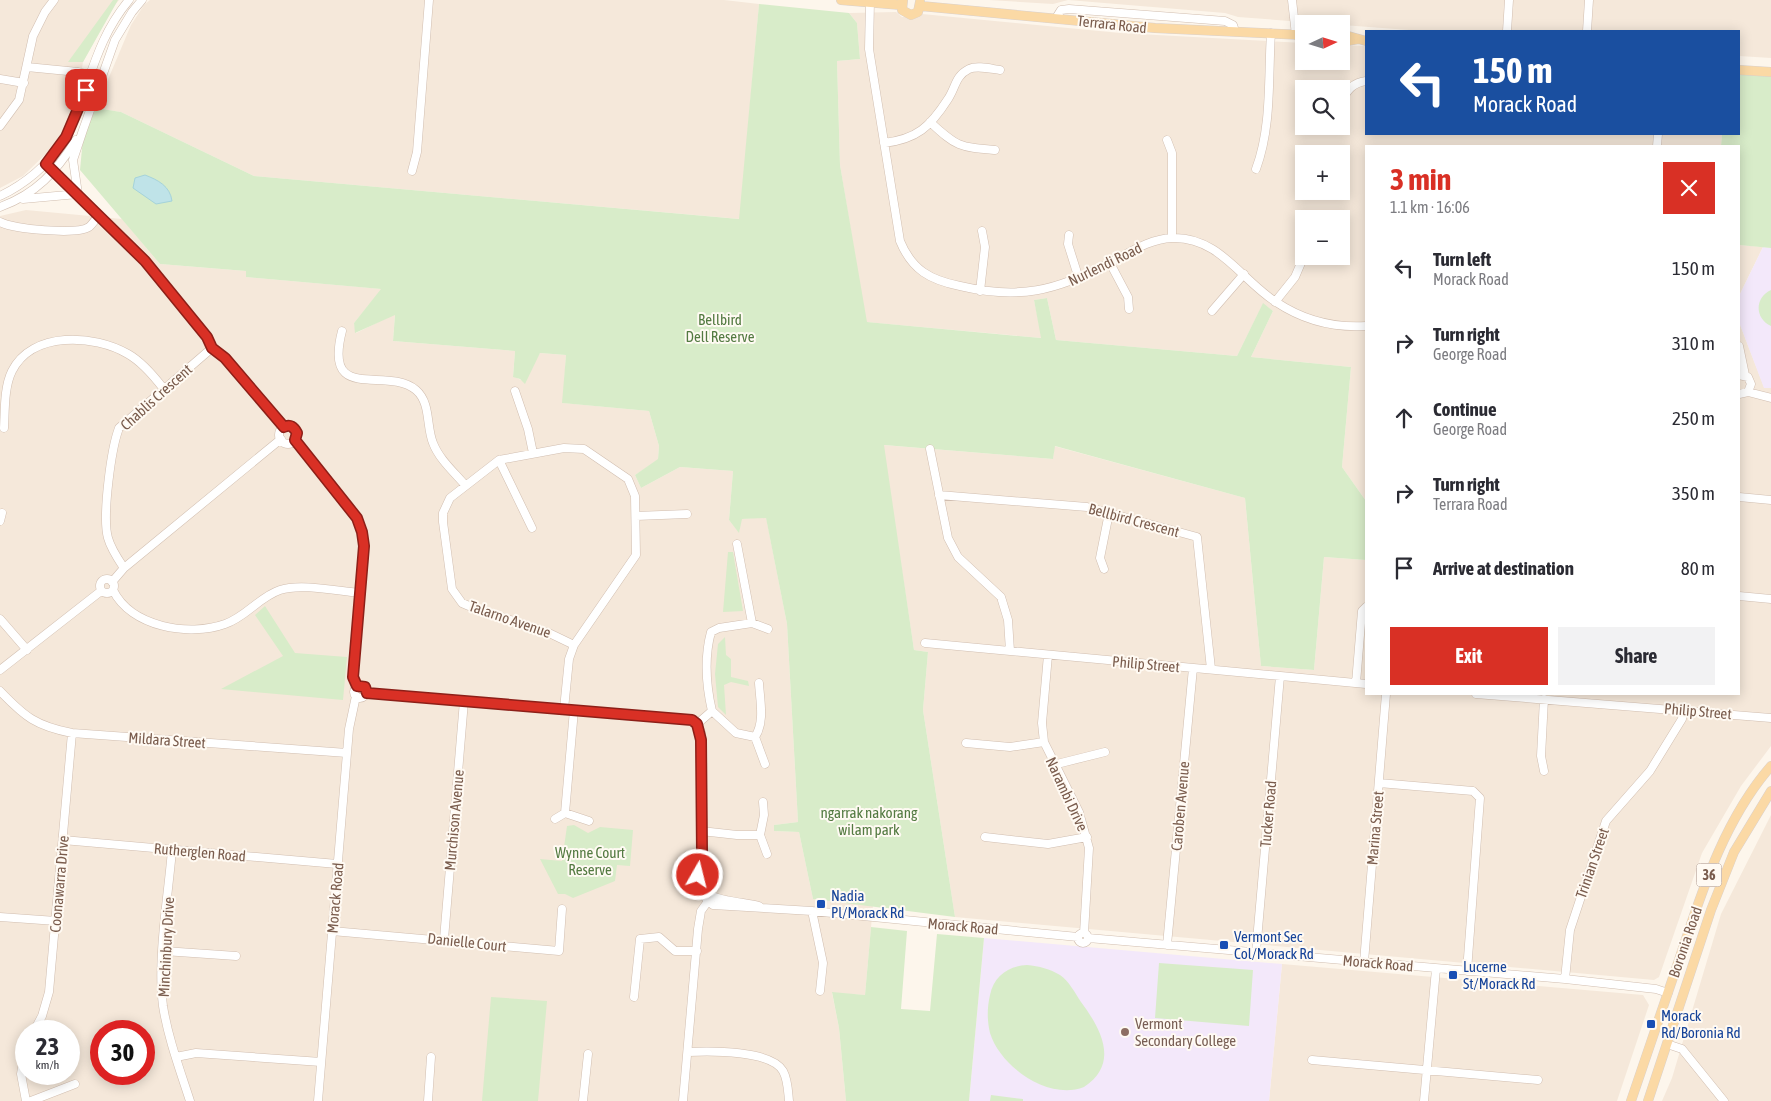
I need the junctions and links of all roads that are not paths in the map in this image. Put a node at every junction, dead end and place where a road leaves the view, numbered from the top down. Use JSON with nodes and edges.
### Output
{"nodes":[{"id":1,"x":54,"y":0,"type":"edge"},
{"id":2,"x":129,"y":0,"type":"edge"},
{"id":3,"x":142,"y":0,"type":"edge"},
{"id":4,"x":429,"y":0,"type":"edge"},
{"id":5,"x":841,"y":0,"type":"edge"},
{"id":6,"x":1292,"y":0,"type":"edge"},
{"id":7,"x":1509,"y":0,"type":"edge"},
{"id":8,"x":1589,"y":0,"type":"edge"},
{"id":9,"x":870,"y":2,"type":"junction"},
{"id":10,"x":902,"y":3,"type":"edge"},
{"id":11,"x":920,"y":3,"type":"edge"},
{"id":12,"x":1295,"y":15,"type":"edge"},
{"id":13,"x":1506,"y":30,"type":"edge"},
{"id":14,"x":1587,"y":30,"type":"edge"},
{"id":15,"x":1271,"y":33,"type":"junction"},
{"id":16,"x":1295,"y":35,"type":"edge"},
{"id":17,"x":27,"y":67,"type":"junction"},
{"id":18,"x":1000,"y":70,"type":"dead end"},
{"id":19,"x":1740,"y":70,"type":"edge"},
{"id":20,"x":1771,"y":72,"type":"edge"},
{"id":21,"x":91,"y":75,"type":"junction"},
{"id":22,"x":0,"y":79,"type":"edge"},
{"id":23,"x":101,"y":79,"type":"junction"},
{"id":24,"x":1365,"y":81,"type":"edge"},
{"id":25,"x":24,"y":83,"type":"junction"},
{"id":26,"x":1350,"y":87,"type":"edge"},
{"id":27,"x":930,"y":122,"type":"junction"},
{"id":28,"x":0,"y":126,"type":"edge"},
{"id":29,"x":83,"y":130,"type":"junction"},
{"id":30,"x":1166,"y":140,"type":"dead end"},
{"id":31,"x":884,"y":143,"type":"junction"},
{"id":32,"x":995,"y":150,"type":"dead end"},
{"id":33,"x":46,"y":164,"type":"junction"},
{"id":34,"x":1256,"y":169,"type":"dead end"},
{"id":35,"x":54,"y":171,"type":"junction"},
{"id":36,"x":412,"y":171,"type":"dead end"},
{"id":37,"x":78,"y":194,"type":"junction"},
{"id":38,"x":0,"y":196,"type":"edge"},
{"id":39,"x":22,"y":199,"type":"junction"},
{"id":40,"x":0,"y":207,"type":"edge"},
{"id":41,"x":99,"y":215,"type":"junction"},
{"id":42,"x":0,"y":222,"type":"edge"},
{"id":43,"x":982,"y":230,"type":"dead end"},
{"id":44,"x":1069,"y":235,"type":"dead end"},
{"id":45,"x":1172,"y":238,"type":"junction"},
{"id":46,"x":1110,"y":262,"type":"junction"},
{"id":47,"x":1300,"y":265,"type":"edge"},
{"id":48,"x":1244,"y":274,"type":"junction"},
{"id":49,"x":1078,"y":279,"type":"junction"},
{"id":50,"x":980,"y":291,"type":"junction"},
{"id":51,"x":1275,"y":302,"type":"junction"},
{"id":52,"x":1129,"y":309,"type":"dead end"},
{"id":53,"x":1212,"y":311,"type":"dead end"},
{"id":54,"x":1365,"y":326,"type":"edge"},
{"id":55,"x":342,"y":330,"type":"dead end"},
{"id":56,"x":212,"y":348,"type":"junction"},
{"id":57,"x":1740,"y":356,"type":"edge"},
{"id":58,"x":1742,"y":375,"type":"edge"},
{"id":59,"x":164,"y":388,"type":"junction"},
{"id":60,"x":515,"y":391,"type":"dead end"},
{"id":61,"x":1748,"y":392,"type":"junction"},
{"id":62,"x":1740,"y":394,"type":"edge"},
{"id":63,"x":1771,"y":398,"type":"edge"},
{"id":64,"x":284,"y":427,"type":"junction"},
{"id":65,"x":4,"y":428,"type":"dead end"},
{"id":66,"x":281,"y":439,"type":"junction"},
{"id":67,"x":295,"y":440,"type":"junction"},
{"id":68,"x":930,"y":449,"type":"dead end"},
{"id":69,"x":533,"y":452,"type":"junction"},
{"id":70,"x":499,"y":460,"type":"junction"},
{"id":71,"x":465,"y":486,"type":"junction"},
{"id":72,"x":939,"y":495,"type":"junction"},
{"id":73,"x":1740,"y":497,"type":"edge"},
{"id":74,"x":1771,"y":500,"type":"edge"},
{"id":75,"x":1109,"y":513,"type":"junction"},
{"id":76,"x":687,"y":514,"type":"dead end"},
{"id":77,"x":636,"y":516,"type":"junction"},
{"id":78,"x":532,"y":528,"type":"dead end"},
{"id":79,"x":737,"y":544,"type":"dead end"},
{"id":80,"x":124,"y":568,"type":"junction"},
{"id":81,"x":1104,"y":569,"type":"dead end"},
{"id":82,"x":112,"y":586,"type":"junction"},
{"id":83,"x":101,"y":591,"type":"junction"},
{"id":84,"x":360,"y":593,"type":"junction"},
{"id":85,"x":1740,"y":596,"type":"edge"},
{"id":86,"x":1771,"y":599,"type":"edge"},
{"id":87,"x":1365,"y":609,"type":"edge"},
{"id":88,"x":0,"y":618,"type":"edge"},
{"id":89,"x":752,"y":623,"type":"junction"},
{"id":90,"x":768,"y":630,"type":"dead end"},
{"id":91,"x":925,"y":643,"type":"dead end"},
{"id":92,"x":574,"y":645,"type":"junction"},
{"id":93,"x":27,"y":650,"type":"junction"},
{"id":94,"x":1010,"y":651,"type":"junction"},
{"id":95,"x":1048,"y":655,"type":"junction"},
{"id":96,"x":1193,"y":668,"type":"junction"},
{"id":97,"x":1211,"y":669,"type":"junction"},
{"id":98,"x":0,"y":670,"type":"edge"},
{"id":99,"x":1280,"y":676,"type":"junction"},
{"id":100,"x":759,"y":683,"type":"dead end"},
{"id":101,"x":1356,"y":683,"type":"junction"},
{"id":102,"x":1365,"y":684,"type":"edge"},
{"id":103,"x":357,"y":686,"type":"junction"},
{"id":104,"x":0,"y":691,"type":"edge"},
{"id":105,"x":367,"y":693,"type":"junction"},
{"id":106,"x":1386,"y":695,"type":"edge"},
{"id":107,"x":1490,"y":695,"type":"edge"},
{"id":108,"x":356,"y":696,"type":"junction"},
{"id":109,"x":1544,"y":699,"type":"junction"},
{"id":110,"x":1602,"y":699,"type":"edge"},
{"id":111,"x":464,"y":701,"type":"junction"},
{"id":112,"x":564,"y":709,"type":"junction"},
{"id":113,"x":574,"y":710,"type":"junction"},
{"id":114,"x":1683,"y":710,"type":"junction"},
{"id":115,"x":712,"y":711,"type":"junction"},
{"id":116,"x":1771,"y":718,"type":"edge"},
{"id":117,"x":697,"y":724,"type":"junction"},
{"id":118,"x":72,"y":733,"type":"junction"},
{"id":119,"x":755,"y":737,"type":"junction"},
{"id":120,"x":1044,"y":742,"type":"junction"},
{"id":121,"x":966,"y":743,"type":"dead end"},
{"id":122,"x":1105,"y":752,"type":"dead end"},
{"id":123,"x":347,"y":753,"type":"junction"},
{"id":124,"x":765,"y":764,"type":"dead end"},
{"id":125,"x":1053,"y":764,"type":"junction"},
{"id":126,"x":1771,"y":766,"type":"edge"},
{"id":127,"x":1544,"y":771,"type":"dead end"},
{"id":128,"x":1379,"y":783,"type":"junction"},
{"id":129,"x":1771,"y":791,"type":"edge"},
{"id":130,"x":763,"y":802,"type":"dead end"},
{"id":131,"x":565,"y":814,"type":"junction"},
{"id":132,"x":555,"y":818,"type":"dead end"},
{"id":133,"x":589,"y":821,"type":"dead end"},
{"id":134,"x":701,"y":832,"type":"junction"},
{"id":135,"x":760,"y":835,"type":"junction"},
{"id":136,"x":985,"y":837,"type":"dead end"},
{"id":137,"x":1087,"y":837,"type":"junction"},
{"id":138,"x":63,"y":840,"type":"junction"},
{"id":139,"x":172,"y":850,"type":"junction"},
{"id":140,"x":767,"y":854,"type":"dead end"},
{"id":141,"x":338,"y":864,"type":"junction"},
{"id":142,"x":710,"y":898,"type":"junction"},
{"id":143,"x":562,"y":909,"type":"dead end"},
{"id":144,"x":812,"y":911,"type":"junction"},
{"id":145,"x":0,"y":917,"type":"edge"},
{"id":146,"x":56,"y":921,"type":"junction"},
{"id":147,"x":332,"y":931,"type":"junction"},
{"id":148,"x":1083,"y":936,"type":"junction"},
{"id":149,"x":444,"y":939,"type":"junction"},
{"id":150,"x":1167,"y":945,"type":"junction"},
{"id":151,"x":164,"y":950,"type":"junction"},
{"id":152,"x":697,"y":951,"type":"junction"},
{"id":153,"x":1256,"y":952,"type":"junction"},
{"id":154,"x":236,"y":956,"type":"dead end"},
{"id":155,"x":1364,"y":962,"type":"junction"},
{"id":156,"x":1436,"y":968,"type":"junction"},
{"id":157,"x":1467,"y":971,"type":"junction"},
{"id":158,"x":1565,"y":979,"type":"junction"},
{"id":159,"x":820,"y":991,"type":"dead end"},
{"id":160,"x":1668,"y":993,"type":"junction"},
{"id":161,"x":634,"y":997,"type":"dead end"},
{"id":162,"x":1682,"y":999,"type":"junction"},
{"id":163,"x":40,"y":1020,"type":"edge"},
{"id":164,"x":1652,"y":1039,"type":"junction"},
{"id":165,"x":1667,"y":1044,"type":"junction"},
{"id":166,"x":688,"y":1052,"type":"junction"},
{"id":167,"x":588,"y":1054,"type":"dead end"},
{"id":168,"x":176,"y":1057,"type":"junction"},
{"id":169,"x":431,"y":1057,"type":"dead end"},
{"id":170,"x":1312,"y":1060,"type":"dead end"},
{"id":171,"x":321,"y":1062,"type":"junction"},
{"id":172,"x":1427,"y":1070,"type":"junction"},
{"id":173,"x":1538,"y":1080,"type":"dead end"},
{"id":174,"x":23,"y":1085,"type":"edge"},
{"id":175,"x":72,"y":1085,"type":"edge"},
{"id":176,"x":26,"y":1101,"type":"edge"},
{"id":177,"x":31,"y":1101,"type":"edge"},
{"id":178,"x":190,"y":1101,"type":"edge"},
{"id":179,"x":318,"y":1101,"type":"edge"},
{"id":180,"x":428,"y":1101,"type":"edge"},
{"id":181,"x":584,"y":1101,"type":"edge"},
{"id":182,"x":683,"y":1101,"type":"edge"},
{"id":183,"x":789,"y":1101,"type":"edge"},
{"id":184,"x":1424,"y":1101,"type":"edge"},
{"id":185,"x":1631,"y":1101,"type":"edge"},
{"id":186,"x":1648,"y":1101,"type":"edge"},
{"id":187,"x":1724,"y":1101,"type":"edge"}],
"edges":[{"from":1,"to":17,"type":"street"},
{"from":2,"to":21,"type":"street"},
{"from":3,"to":23,"type":"street"},
{"from":4,"to":36,"type":"street"},
{"from":5,"to":9,"type":"main road"},
{"from":6,"to":12,"type":"street"},
{"from":7,"to":13,"type":"street"},
{"from":8,"to":14,"type":"street"},
{"from":9,"to":10,"type":"main road"},
{"from":9,"to":31,"type":"street","name":"Nurlendi Road"},
{"from":10,"to":11,"type":"main road","name":"Terrara Road"},
{"from":11,"to":15,"type":"main road","name":"Terrara Road"},
{"from":15,"to":16,"type":"main road","name":"Terrara Road"},
{"from":15,"to":34,"type":"street"},
{"from":17,"to":21,"type":"street"},
{"from":17,"to":25,"type":"street"},
{"from":18,"to":27,"type":"street"},
{"from":19,"to":20,"type":"main road"},
{"from":21,"to":23,"type":"street"},
{"from":21,"to":33,"type":"street"},
{"from":22,"to":25,"type":"street"},
{"from":23,"to":29,"type":"street"},
{"from":24,"to":26,"type":"street"},
{"from":25,"to":28,"type":"street"},
{"from":27,"to":31,"type":"street"},
{"from":27,"to":32,"type":"street"},
{"from":29,"to":35,"type":"street"},
{"from":29,"to":37,"type":"street"},
{"from":30,"to":45,"type":"street"},
{"from":31,"to":50,"type":"street","name":"Nurlendi Road"},
{"from":33,"to":35,"type":"street"},
{"from":33,"to":38,"type":"street"},
{"from":35,"to":37,"type":"street"},
{"from":35,"to":39,"type":"street"},
{"from":37,"to":39,"type":"street"},
{"from":37,"to":41,"type":"street"},
{"from":39,"to":40,"type":"street"},
{"from":41,"to":42,"type":"street"},
{"from":41,"to":56,"type":"street"},
{"from":43,"to":50,"type":"street"},
{"from":44,"to":49,"type":"street"},
{"from":45,"to":46,"type":"street","name":"Nurlendi Road"},
{"from":45,"to":48,"type":"street","name":"Nurlendi Road"},
{"from":46,"to":49,"type":"street","name":"Nurlendi Road"},
{"from":46,"to":52,"type":"street"},
{"from":47,"to":51,"type":"street"},
{"from":48,"to":51,"type":"street","name":"Nurlendi Road"},
{"from":48,"to":53,"type":"street"},
{"from":49,"to":50,"type":"street","name":"Nurlendi Road"},
{"from":51,"to":54,"type":"street","name":"Nurlendi Road"},
{"from":55,"to":71,"type":"street"},
{"from":56,"to":59,"type":"street","name":"Chablis Crescent"},
{"from":56,"to":64,"type":"street"},
{"from":57,"to":58,"type":"street"},
{"from":58,"to":61,"type":"street"},
{"from":59,"to":65,"type":"street"},
{"from":59,"to":80,"type":"street","name":"Chablis Crescent"},
{"from":60,"to":69,"type":"street"},
{"from":61,"to":62,"type":"street"},
{"from":61,"to":63,"type":"street"},
{"from":64,"to":66,"type":"street"},
{"from":64,"to":67,"type":"street"},
{"from":66,"to":67,"type":"street"},
{"from":66,"to":80,"type":"street"},
{"from":67,"to":84,"type":"street"},
{"from":68,"to":72,"type":"street"},
{"from":69,"to":70,"type":"street","name":"Talarno Avenue"},
{"from":69,"to":77,"type":"street","name":"Talarno Avenue"},
{"from":70,"to":71,"type":"street","name":"Talarno Avenue"},
{"from":70,"to":78,"type":"street"},
{"from":71,"to":92,"type":"street","name":"Talarno Avenue"},
{"from":72,"to":75,"type":"street","name":"Bellbird Crescent"},
{"from":72,"to":94,"type":"street"},
{"from":73,"to":74,"type":"street"},
{"from":75,"to":81,"type":"street"},
{"from":75,"to":97,"type":"street","name":"Bellbird Crescent"},
{"from":76,"to":77,"type":"street"},
{"from":77,"to":92,"type":"street","name":"Talarno Avenue"},
{"from":79,"to":89,"type":"street"},
{"from":80,"to":82,"type":"street"},
{"from":82,"to":83,"type":"street"},
{"from":82,"to":83,"type":"street"},
{"from":82,"to":84,"type":"street"},
{"from":83,"to":93,"type":"street"},
{"from":84,"to":103,"type":"street"},
{"from":85,"to":86,"type":"street"},
{"from":87,"to":101,"type":"street"},
{"from":88,"to":93,"type":"street"},
{"from":89,"to":90,"type":"street"},
{"from":89,"to":115,"type":"street"},
{"from":91,"to":94,"type":"street","name":"Philip Street"},
{"from":92,"to":112,"type":"street","name":"Talarno Avenue"},
{"from":93,"to":98,"type":"street"},
{"from":94,"to":95,"type":"street","name":"Philip Street"},
{"from":95,"to":96,"type":"street","name":"Philip Street"},
{"from":95,"to":120,"type":"street","name":"Narambi Drive"},
{"from":96,"to":97,"type":"street","name":"Philip Street"},
{"from":96,"to":150,"type":"street","name":"Caroben Avenue"},
{"from":97,"to":99,"type":"street","name":"Philip Street"},
{"from":99,"to":101,"type":"street","name":"Philip Street"},
{"from":99,"to":153,"type":"street","name":"Tucker Road"},
{"from":100,"to":119,"type":"street"},
{"from":101,"to":102,"type":"street","name":"Philip Street"},
{"from":103,"to":105,"type":"street"},
{"from":103,"to":108,"type":"street"},
{"from":104,"to":118,"type":"street","name":"Mildara Street"},
{"from":105,"to":108,"type":"street"},
{"from":105,"to":111,"type":"street"},
{"from":106,"to":128,"type":"street","name":"Marina Street"},
{"from":107,"to":109,"type":"street","name":"Philip Street"},
{"from":108,"to":123,"type":"street","name":"Morack Road"},
{"from":109,"to":110,"type":"street","name":"Philip Street"},
{"from":109,"to":127,"type":"street"},
{"from":110,"to":114,"type":"street","name":"Philip Street"},
{"from":111,"to":112,"type":"street"},
{"from":111,"to":149,"type":"street","name":"Murchison Avenue"},
{"from":112,"to":113,"type":"street"},
{"from":113,"to":117,"type":"street"},
{"from":113,"to":131,"type":"street"},
{"from":114,"to":116,"type":"street","name":"Philip Street"},
{"from":114,"to":158,"type":"street","name":"Trinian Street"},
{"from":115,"to":117,"type":"street"},
{"from":115,"to":119,"type":"street"},
{"from":117,"to":134,"type":"street"},
{"from":118,"to":123,"type":"street","name":"Mildara Street"},
{"from":118,"to":138,"type":"street","name":"Coonawarra Drive"},
{"from":119,"to":124,"type":"street"},
{"from":120,"to":121,"type":"street"},
{"from":120,"to":125,"type":"street","name":"Narambi Drive"},
{"from":122,"to":125,"type":"street"},
{"from":123,"to":141,"type":"street","name":"Morack Road"},
{"from":125,"to":137,"type":"street","name":"Narambi Drive"},
{"from":126,"to":160,"type":"main road","name":"Boronia Road","number":"36"},
{"from":128,"to":155,"type":"street","name":"Marina Street"},
{"from":128,"to":157,"type":"street"},
{"from":129,"to":162,"type":"main road","name":"Boronia Road","number":"36"},
{"from":130,"to":135,"type":"street"},
{"from":131,"to":132,"type":"street"},
{"from":131,"to":133,"type":"street"},
{"from":134,"to":135,"type":"street"},
{"from":134,"to":142,"type":"street"},
{"from":135,"to":140,"type":"street"},
{"from":136,"to":137,"type":"street"},
{"from":137,"to":148,"type":"street","name":"Narambi Drive"},
{"from":138,"to":139,"type":"street","name":"Rutherglen Road"},
{"from":138,"to":146,"type":"street","name":"Coonawarra Drive"},
{"from":139,"to":141,"type":"street","name":"Rutherglen Road"},
{"from":139,"to":151,"type":"street","name":"Minchinbury Drive"},
{"from":141,"to":147,"type":"street","name":"Morack Road"},
{"from":142,"to":144,"type":"street","name":"Morack Road"},
{"from":142,"to":152,"type":"street"},
{"from":143,"to":149,"type":"street","name":"Danielle Court"},
{"from":144,"to":148,"type":"street","name":"Morack Road"},
{"from":144,"to":159,"type":"street"},
{"from":145,"to":146,"type":"street"},
{"from":146,"to":163,"type":"street","name":"Coonawarra Drive"},
{"from":147,"to":149,"type":"street","name":"Danielle Court"},
{"from":147,"to":171,"type":"street","name":"Morack Road"},
{"from":148,"to":150,"type":"street","name":"Morack Road"},
{"from":150,"to":153,"type":"street","name":"Morack Road"},
{"from":151,"to":154,"type":"street"},
{"from":151,"to":168,"type":"street","name":"Minchinbury Drive"},
{"from":152,"to":161,"type":"street"},
{"from":152,"to":166,"type":"street"},
{"from":153,"to":155,"type":"street","name":"Morack Road"},
{"from":155,"to":156,"type":"street","name":"Morack Road"},
{"from":156,"to":157,"type":"street","name":"Morack Road"},
{"from":156,"to":172,"type":"street"},
{"from":157,"to":158,"type":"street","name":"Morack Road"},
{"from":158,"to":160,"type":"street","name":"Morack Road"},
{"from":160,"to":162,"type":"main road"},
{"from":160,"to":164,"type":"main road","name":"Boronia Road","number":"36"},
{"from":162,"to":165,"type":"main road","name":"Boronia Road","number":"36"},
{"from":164,"to":165,"type":"main road"},
{"from":164,"to":185,"type":"main road","name":"Boronia Road","number":"36"},
{"from":165,"to":186,"type":"main road","name":"Boronia Road","number":"36"},
{"from":165,"to":187,"type":"street"},
{"from":166,"to":182,"type":"street"},
{"from":166,"to":183,"type":"street"},
{"from":167,"to":181,"type":"street"},
{"from":168,"to":171,"type":"street"},
{"from":168,"to":178,"type":"street","name":"Minchinbury Drive"},
{"from":169,"to":180,"type":"street"},
{"from":170,"to":172,"type":"street"},
{"from":171,"to":179,"type":"street","name":"Morack Road"},
{"from":172,"to":173,"type":"street"},
{"from":172,"to":184,"type":"street"},
{"from":174,"to":176,"type":"street"},
{"from":175,"to":177,"type":"street"}]}
